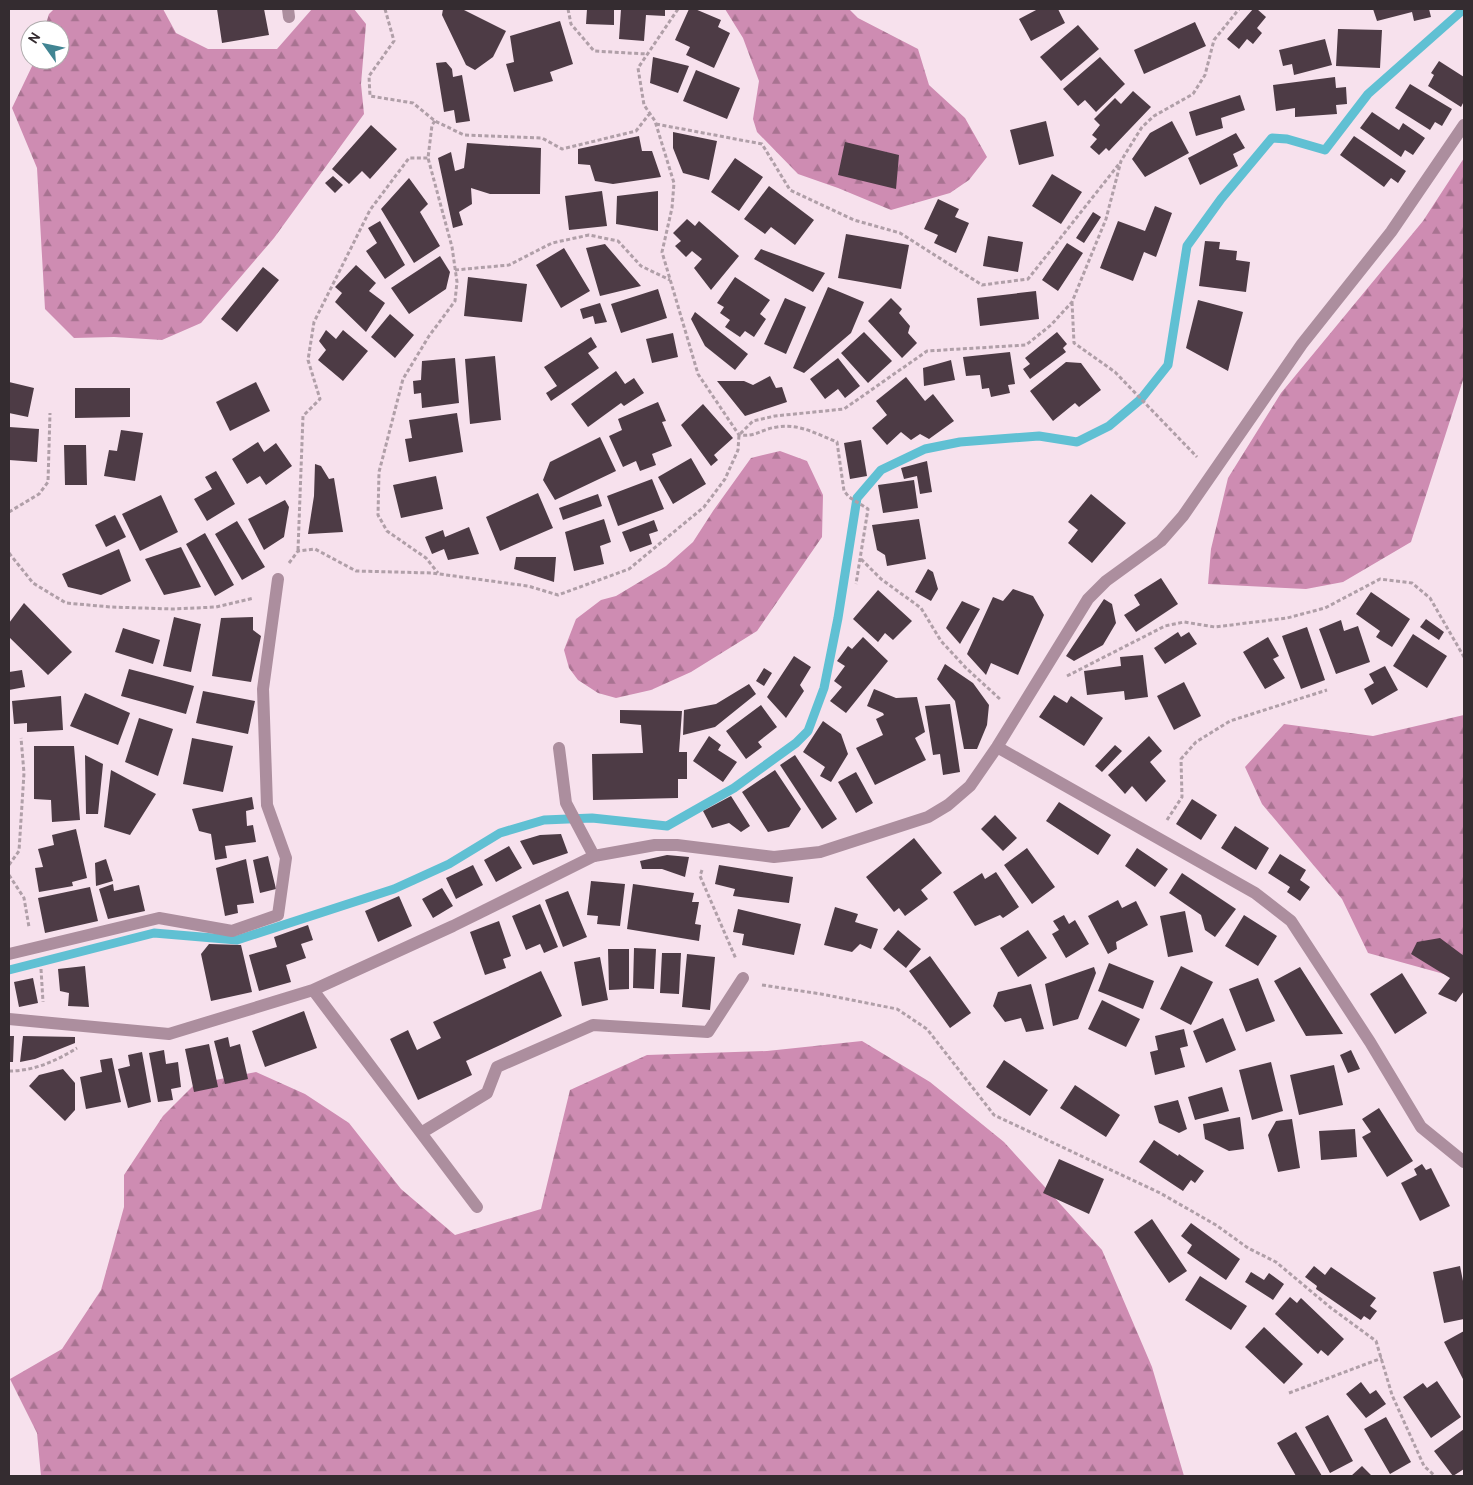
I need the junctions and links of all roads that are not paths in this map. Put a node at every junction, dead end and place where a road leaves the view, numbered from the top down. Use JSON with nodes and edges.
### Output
{"nodes":[{"id":1,"x":1464,"y":125,"type":"edge"},
{"id":2,"x":278,"y":579,"type":"road end"},
{"id":3,"x":997,"y":747,"type":"junction"},
{"id":4,"x":559,"y":748,"type":"dead end"},
{"id":5,"x":594,"y":856,"type":"junction"},
{"id":6,"x":9,"y":954,"type":"edge"},
{"id":7,"x":743,"y":978,"type":"road end"},
{"id":8,"x":313,"y":990,"type":"junction"},
{"id":9,"x":9,"y":1019,"type":"edge"},
{"id":10,"x":421,"y":1133,"type":"junction"},
{"id":11,"x":1464,"y":1162,"type":"edge"},
{"id":12,"x":477,"y":1207,"type":"dead end"}],
"edges":[{"from":1,"to":3,"type":"street"},
{"from":2,"to":6,"type":"street"},
{"from":3,"to":5,"type":"street"},
{"from":3,"to":11,"type":"street"},
{"from":4,"to":5,"type":"street"},
{"from":5,"to":8,"type":"street"},
{"from":7,"to":10,"type":"street"},
{"from":8,"to":9,"type":"street"},
{"from":8,"to":10,"type":"street"},
{"from":10,"to":12,"type":"street"}]}
